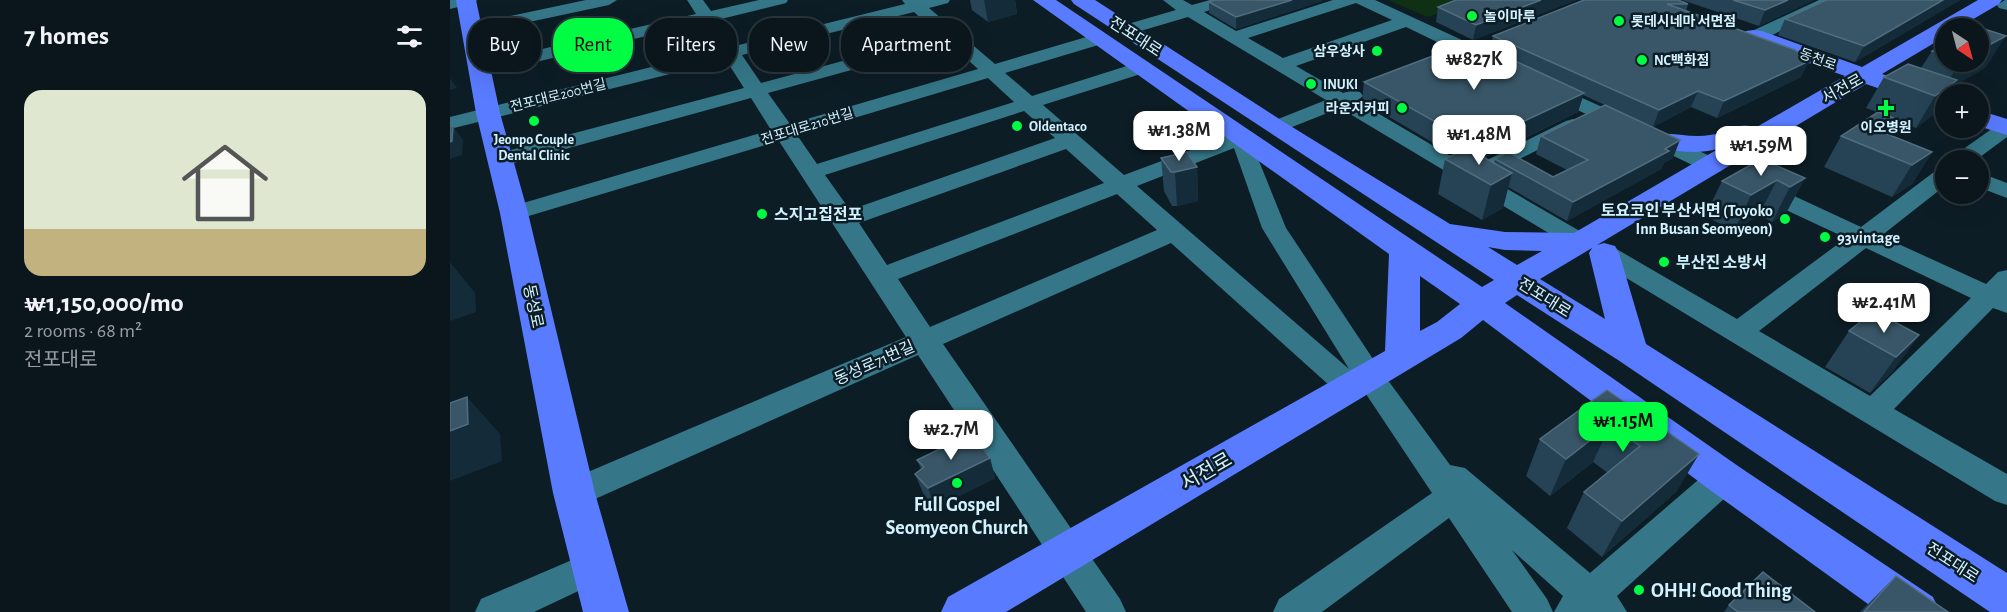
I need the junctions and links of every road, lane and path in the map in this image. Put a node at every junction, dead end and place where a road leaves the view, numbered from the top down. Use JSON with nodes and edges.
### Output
{"nodes":[{"id":1,"x":467,"y":0,"type":"edge"},
{"id":2,"x":609,"y":0,"type":"edge"},
{"id":3,"x":695,"y":0,"type":"edge"},
{"id":4,"x":780,"y":0,"type":"edge"},
{"id":5,"x":942,"y":0,"type":"edge"},
{"id":6,"x":1043,"y":0,"type":"edge"},
{"id":7,"x":1081,"y":0,"type":"edge"},
{"id":8,"x":1171,"y":0,"type":"edge"},
{"id":9,"x":1227,"y":0,"type":"edge"},
{"id":10,"x":1350,"y":0,"type":"edge"},
{"id":11,"x":1362,"y":0,"type":"edge"},
{"id":12,"x":1832,"y":0,"type":"edge"},
{"id":13,"x":1998,"y":2,"type":"edge"},
{"id":14,"x":913,"y":3,"type":"edge"},
{"id":15,"x":450,"y":4,"type":"edge"},
{"id":16,"x":1190,"y":11,"type":"junction"},
{"id":17,"x":706,"y":17,"type":"junction"},
{"id":18,"x":470,"y":18,"type":"edge"},
{"id":19,"x":524,"y":18,"type":"edge"},
{"id":20,"x":930,"y":18,"type":"edge"},
{"id":21,"x":1978,"y":18,"type":"edge"},
{"id":22,"x":1407,"y":21,"type":"junction"},
{"id":23,"x":1127,"y":30,"type":"junction"},
{"id":24,"x":1747,"y":33,"type":"joint"},
{"id":25,"x":1234,"y":37,"type":"junction"},
{"id":26,"x":1099,"y":39,"type":"junction"},
{"id":27,"x":1490,"y":42,"type":"dead end"},
{"id":28,"x":1935,"y":48,"type":"edge"},
{"id":29,"x":737,"y":50,"type":"edge"},
{"id":30,"x":1469,"y":50,"type":"junction"},
{"id":31,"x":972,"y":54,"type":"edge"},
{"id":32,"x":541,"y":55,"type":"edge"},
{"id":33,"x":1448,"y":59,"type":"edge"},
{"id":34,"x":737,"y":61,"type":"edge"},
{"id":35,"x":1282,"y":65,"type":"junction"},
{"id":36,"x":841,"y":67,"type":"edge"},
{"id":37,"x":1140,"y":68,"type":"junction"},
{"id":38,"x":991,"y":71,"type":"junction"},
{"id":39,"x":1512,"y":71,"type":"edge"},
{"id":40,"x":481,"y":72,"type":"edge"},
{"id":41,"x":651,"y":72,"type":"edge"},
{"id":42,"x":1873,"y":79,"type":"junction"},
{"id":43,"x":1534,"y":81,"type":"edge"},
{"id":44,"x":757,"y":90,"type":"junction"},
{"id":45,"x":1366,"y":91,"type":"edge"},
{"id":46,"x":1342,"y":100,"type":"junction"},
{"id":47,"x":1935,"y":101,"type":"edge"},
{"id":48,"x":1028,"y":104,"type":"junction"},
{"id":49,"x":1599,"y":112,"type":"junction"},
{"id":50,"x":488,"y":113,"type":"junction"},
{"id":51,"x":1989,"y":121,"type":"edge"},
{"id":52,"x":1781,"y":122,"type":"junction"},
{"id":53,"x":450,"y":123,"type":"edge"},
{"id":54,"x":1275,"y":127,"type":"junction"},
{"id":55,"x":2007,"y":127,"type":"edge"},
{"id":56,"x":786,"y":132,"type":"junction"},
{"id":57,"x":1241,"y":138,"type":"junction"},
{"id":58,"x":1070,"y":140,"type":"junction"},
{"id":59,"x":1658,"y":140,"type":"junction"},
{"id":60,"x":1976,"y":150,"type":"edge"},
{"id":61,"x":500,"y":160,"type":"junction"},
{"id":62,"x":1713,"y":166,"type":"junction"},
{"id":63,"x":813,"y":172,"type":"junction"},
{"id":64,"x":1470,"y":176,"type":"junction"},
{"id":65,"x":1741,"y":180,"type":"edge"},
{"id":66,"x":1935,"y":182,"type":"edge"},
{"id":67,"x":1989,"y":183,"type":"edge"},
{"id":68,"x":1120,"y":184,"type":"junction"},
{"id":69,"x":2007,"y":190,"type":"edge"},
{"id":70,"x":514,"y":213,"type":"junction"},
{"id":71,"x":845,"y":220,"type":"junction"},
{"id":72,"x":1417,"y":230,"type":"junction"},
{"id":73,"x":1174,"y":232,"type":"junction"},
{"id":74,"x":1863,"y":237,"type":"junction"},
{"id":75,"x":1592,"y":247,"type":"junction"},
{"id":76,"x":882,"y":276,"type":"junction"},
{"id":77,"x":1527,"y":285,"type":"junction"},
{"id":78,"x":2001,"y":293,"type":"edge"},
{"id":79,"x":1488,"y":308,"type":"junction"},
{"id":80,"x":1738,"y":333,"type":"junction"},
{"id":81,"x":925,"y":340,"type":"junction"},
{"id":82,"x":1630,"y":351,"type":"junction"},
{"id":83,"x":1402,"y":357,"type":"junction"},
{"id":84,"x":1360,"y":381,"type":"junction"},
{"id":85,"x":1873,"y":412,"type":"junction"},
{"id":86,"x":1724,"y":478,"type":"junction"},
{"id":87,"x":2007,"y":490,"type":"edge"},
{"id":88,"x":574,"y":493,"type":"junction"},
{"id":89,"x":1460,"y":493,"type":"junction"},
{"id":90,"x":1066,"y":552,"type":"junction"},
{"id":91,"x":595,"y":566,"type":"junction"},
{"id":92,"x":2007,"y":598,"type":"edge"},
{"id":93,"x":1590,"y":607,"type":"edge"},
{"id":94,"x":494,"y":612,"type":"edge"},
{"id":95,"x":606,"y":612,"type":"edge"},
{"id":96,"x":964,"y":612,"type":"edge"},
{"id":97,"x":1107,"y":612,"type":"edge"},
{"id":98,"x":1292,"y":612,"type":"edge"},
{"id":99,"x":1534,"y":612,"type":"edge"},
{"id":100,"x":1917,"y":612,"type":"edge"}],
"edges":[{"from":1,"to":15,"type":"street"},
{"from":1,"to":18,"type":"main road","name":"동성로"},
{"from":2,"to":19,"type":"street"},
{"from":3,"to":17,"type":"street"},
{"from":4,"to":17,"type":"street"},
{"from":5,"to":14,"type":"street","name":"전포대로200번길"},
{"from":6,"to":26,"type":"main road","name":"전포대로"},
{"from":7,"to":23,"type":"main road","name":"전포대로"},
{"from":8,"to":16,"type":"street"},
{"from":9,"to":16,"type":"street"},
{"from":10,"to":25,"type":"street"},
{"from":11,"to":22,"type":"street"},
{"from":12,"to":24,"type":"street"},
{"from":13,"to":21,"type":"main road","name":"서전로"},
{"from":13,"to":42,"type":"main road","name":"서전로"},
{"from":14,"to":20,"type":"street"},
{"from":14,"to":29,"type":"street","name":"전포대로200번길"},
{"from":16,"to":23,"type":"street"},
{"from":16,"to":25,"type":"street"},
{"from":17,"to":32,"type":"street"},
{"from":22,"to":30,"type":"street"},
{"from":22,"to":35,"type":"street"},
{"from":23,"to":54,"type":"main road","name":"전포대로"},
{"from":24,"to":42,"type":"main road","name":"동천로"},
{"from":25,"to":35,"type":"street"},
{"from":26,"to":37,"type":"main road","name":"전포대로"},
{"from":26,"to":38,"type":"street","name":"전포대로210번길"},
{"from":27,"to":30,"type":"street"},
{"from":28,"to":42,"type":"main road","name":"서전로"},
{"from":30,"to":33,"type":"street"},
{"from":30,"to":39,"type":"street"},
{"from":31,"to":38,"type":"street"},
{"from":34,"to":44,"type":"street"},
{"from":35,"to":46,"type":"street"},
{"from":36,"to":44,"type":"street"},
{"from":37,"to":48,"type":"street"},
{"from":37,"to":57,"type":"main road","name":"전포대로"},
{"from":38,"to":48,"type":"street"},
{"from":38,"to":56,"type":"street","name":"전포대로210번길"},
{"from":40,"to":50,"type":"main road","name":"동성로"},
{"from":41,"to":50,"type":"street","name":"전포대로200번길"},
{"from":42,"to":47,"type":"main road","name":"동천로"},
{"from":42,"to":52,"type":"main road","name":"서전로"},
{"from":42,"to":75,"type":"main road","name":"서전로"},
{"from":43,"to":49,"type":"street"},
{"from":44,"to":56,"type":"street"},
{"from":44,"to":61,"type":"street"},
{"from":45,"to":46,"type":"street"},
{"from":46,"to":54,"type":"street"},
{"from":46,"to":64,"type":"street"},
{"from":48,"to":58,"type":"street"},
{"from":48,"to":63,"type":"street"},
{"from":49,"to":59,"type":"street"},
{"from":49,"to":64,"type":"street"},
{"from":50,"to":53,"type":"street","name":"전포대로200번길"},
{"from":50,"to":61,"type":"main road","name":"동성로"},
{"from":51,"to":55,"type":"main road"},
{"from":52,"to":59,"type":"main road"},
{"from":52,"to":62,"type":"main road","name":"서전로"},
{"from":54,"to":72,"type":"main road","name":"전포대로"},
{"from":55,"to":60,"type":"street"},
{"from":56,"to":63,"type":"street"},
{"from":56,"to":70,"type":"street","name":"전포대로210번길"},
{"from":57,"to":68,"type":"street"},
{"from":57,"to":72,"type":"main road","name":"전포대로"},
{"from":57,"to":84,"type":"street"},
{"from":58,"to":68,"type":"street"},
{"from":58,"to":71,"type":"street"},
{"from":59,"to":62,"type":"street"},
{"from":61,"to":70,"type":"main road","name":"동성로"},
{"from":62,"to":75,"type":"main road","name":"서전로"},
{"from":63,"to":71,"type":"street"},
{"from":64,"to":75,"type":"street"},
{"from":65,"to":74,"type":"street"},
{"from":66,"to":74,"type":"street"},
{"from":67,"to":69,"type":"street"},
{"from":68,"to":73,"type":"street"},
{"from":68,"to":76,"type":"street"},
{"from":70,"to":88,"type":"main road","name":"동성로"},
{"from":71,"to":76,"type":"street"},
{"from":72,"to":75,"type":"main road"},
{"from":72,"to":77,"type":"main road","name":"전포대로"},
{"from":72,"to":79,"type":"main road","name":"전포대로"},
{"from":72,"to":83,"type":"main road"},
{"from":73,"to":81,"type":"street","name":"동성로71번길"},
{"from":73,"to":84,"type":"street"},
{"from":74,"to":78,"type":"street"},
{"from":74,"to":80,"type":"street"},
{"from":75,"to":77,"type":"main road","name":"서전로"},
{"from":75,"to":80,"type":"street"},
{"from":75,"to":82,"type":"main road"},
{"from":76,"to":81,"type":"street"},
{"from":77,"to":79,"type":"main road","name":"서전로"},
{"from":77,"to":82,"type":"main road","name":"전포대로"},
{"from":78,"to":85,"type":"street"},
{"from":79,"to":83,"type":"main road","name":"서전로"},
{"from":79,"to":86,"type":"main road","name":"전포대로"},
{"from":80,"to":85,"type":"street"},
{"from":81,"to":88,"type":"street","name":"동성로71번길"},
{"from":81,"to":90,"type":"street"},
{"from":82,"to":92,"type":"main road","name":"전포대로"},
{"from":83,"to":84,"type":"main road","name":"서전로"},
{"from":84,"to":89,"type":"street"},
{"from":84,"to":90,"type":"main road","name":"서전로"},
{"from":85,"to":87,"type":"street"},
{"from":86,"to":93,"type":"street"},
{"from":86,"to":100,"type":"main road","name":"전포대로"},
{"from":88,"to":91,"type":"main road","name":"동성로"},
{"from":89,"to":93,"type":"street"},
{"from":89,"to":98,"type":"street"},
{"from":89,"to":99,"type":"street"},
{"from":90,"to":96,"type":"main road","name":"서전로"},
{"from":90,"to":97,"type":"street"},
{"from":91,"to":94,"type":"street"},
{"from":91,"to":95,"type":"main road","name":"동성로"}]}
